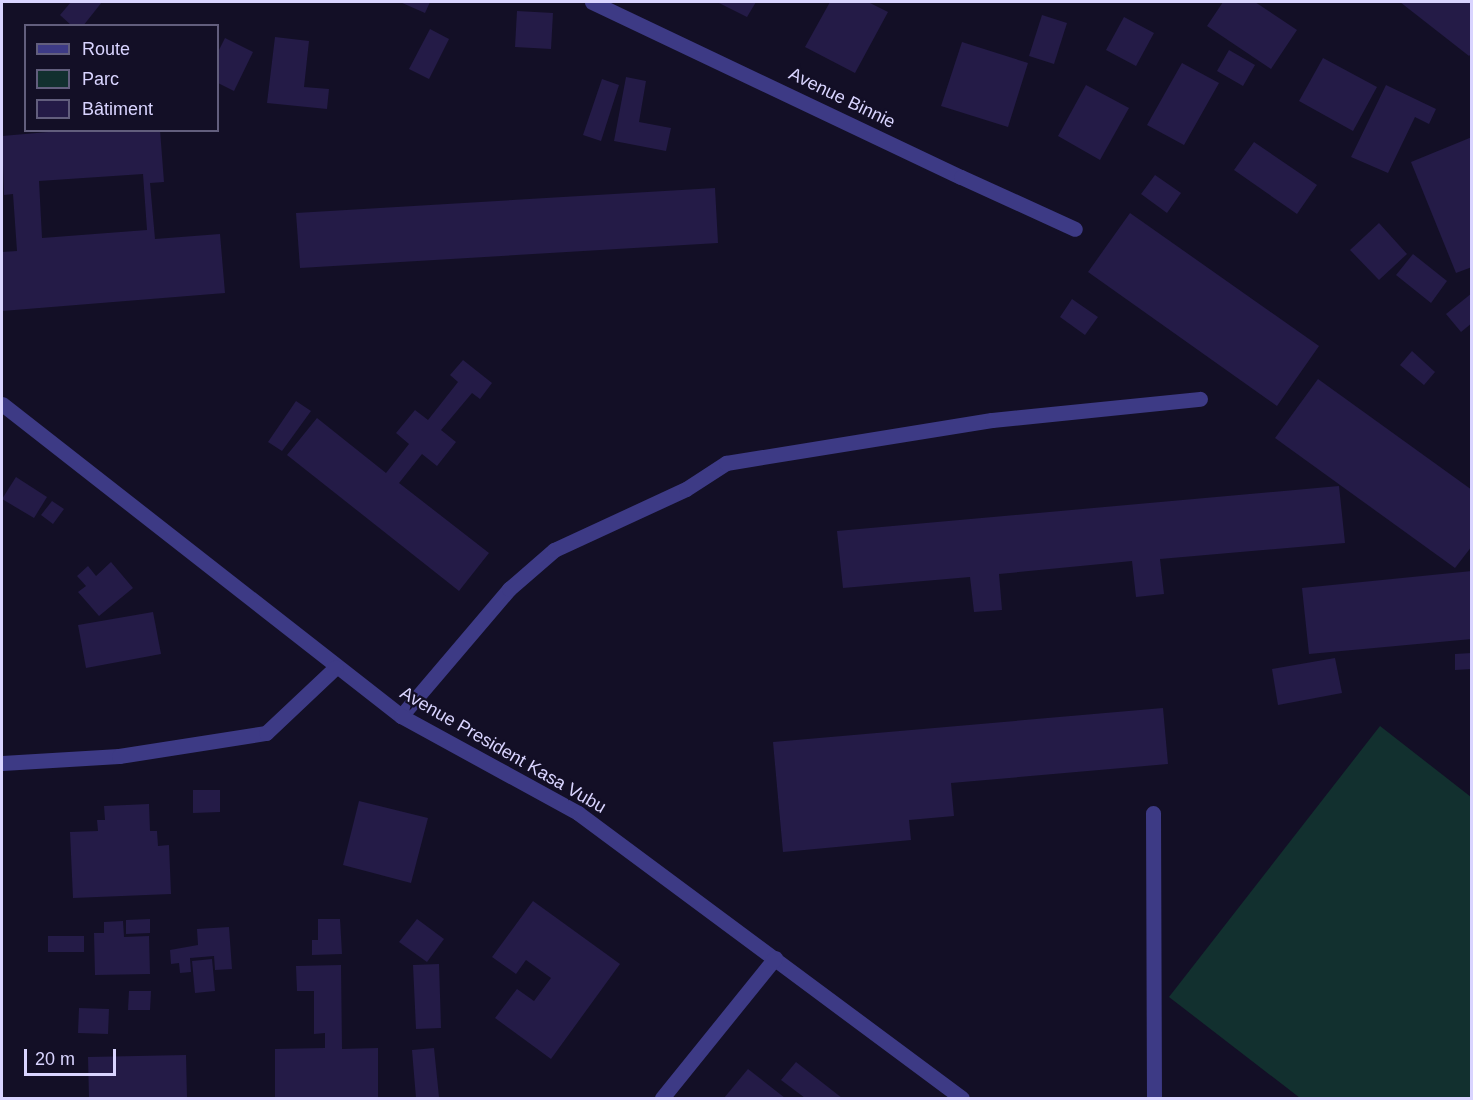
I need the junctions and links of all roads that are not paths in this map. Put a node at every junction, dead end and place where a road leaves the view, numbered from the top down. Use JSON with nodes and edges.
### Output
{"nodes":[{"id":1,"x":592,"y":2,"type":"edge"},
{"id":2,"x":1076,"y":229,"type":"dead end"},
{"id":3,"x":1200,"y":399,"type":"dead end"},
{"id":4,"x":2,"y":404,"type":"edge"},
{"id":5,"x":336,"y":667,"type":"junction"},
{"id":6,"x":401,"y":716,"type":"junction"},
{"id":7,"x":2,"y":763,"type":"edge"},
{"id":8,"x":1153,"y":813,"type":"dead end"},
{"id":9,"x":775,"y":958,"type":"junction"},
{"id":10,"x":662,"y":1098,"type":"edge"},
{"id":11,"x":962,"y":1098,"type":"edge"},
{"id":12,"x":1154,"y":1098,"type":"edge"}],
"edges":[{"from":1,"to":2,"type":"street","name":"Avenue Binnie"},
{"from":3,"to":6,"type":"street"},
{"from":4,"to":5,"type":"street","name":"Avenue President Kasa Vubu"},
{"from":5,"to":6,"type":"street","name":"Avenue President Kasa Vubu"},
{"from":5,"to":7,"type":"street"},
{"from":6,"to":9,"type":"street","name":"Avenue President Kasa Vubu"},
{"from":8,"to":12,"type":"street"},
{"from":9,"to":10,"type":"street"},
{"from":9,"to":11,"type":"street","name":"Avenue President Kasa Vubu"}]}
